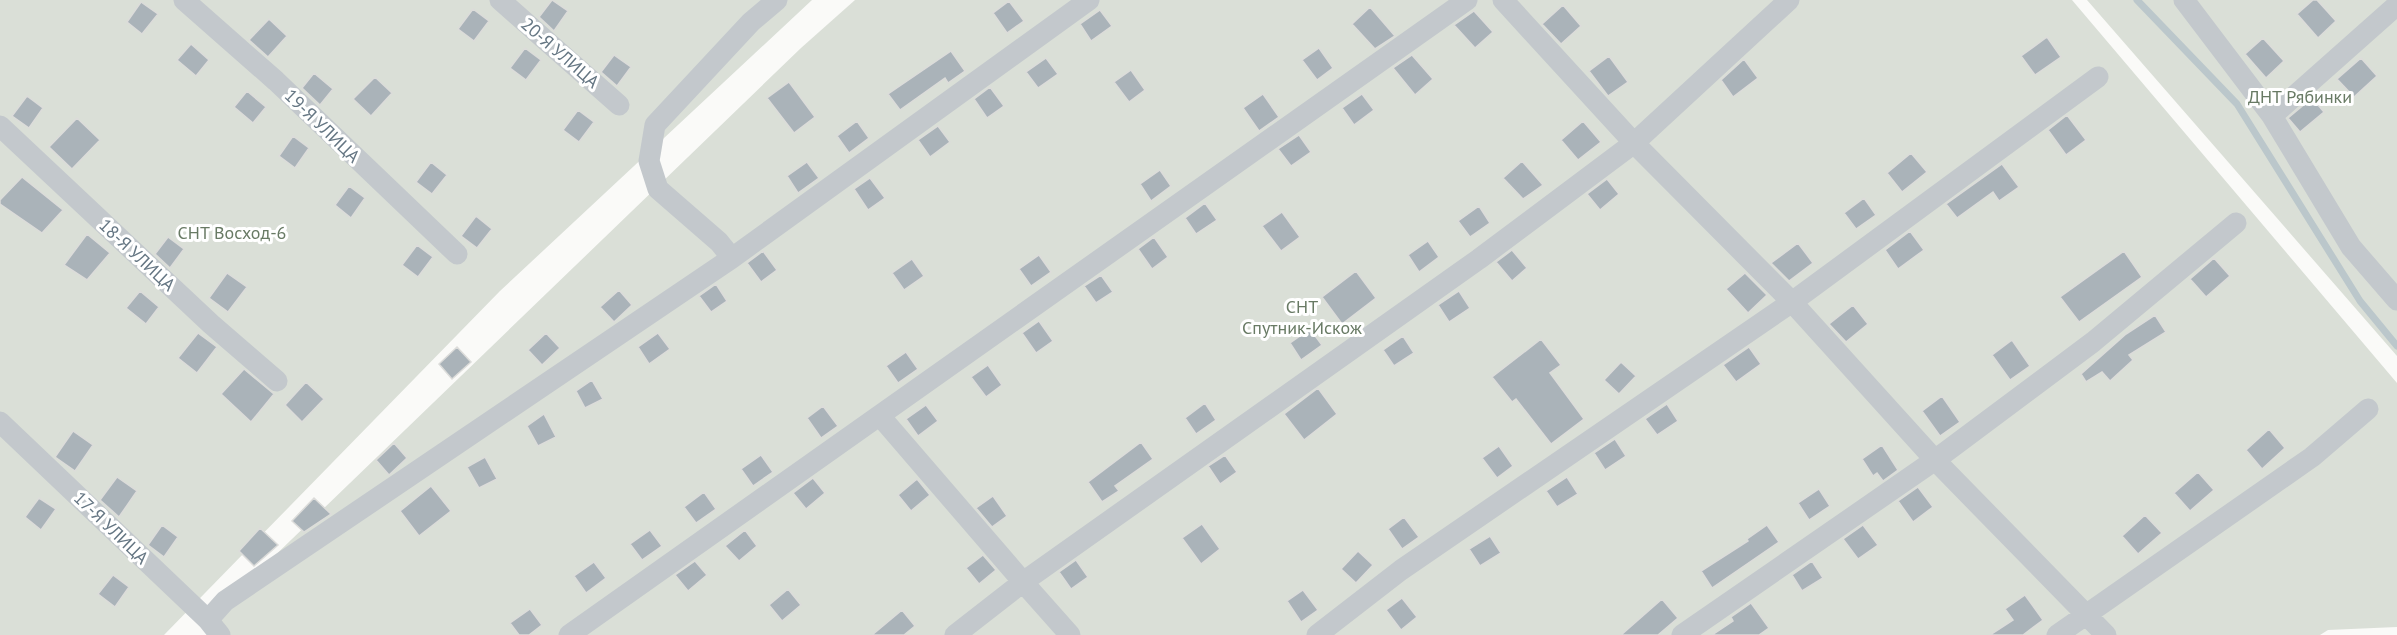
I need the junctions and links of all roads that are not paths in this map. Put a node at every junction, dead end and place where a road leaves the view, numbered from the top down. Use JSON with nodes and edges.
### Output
{"nodes":[{"id":1,"x":184,"y":0,"type":"edge"},
{"id":2,"x":500,"y":0,"type":"edge"},
{"id":3,"x":777,"y":0,"type":"edge"},
{"id":4,"x":1089,"y":0,"type":"edge"},
{"id":5,"x":1467,"y":0,"type":"edge"},
{"id":6,"x":1789,"y":0,"type":"edge"},
{"id":7,"x":2184,"y":0,"type":"edge"},
{"id":8,"x":1506,"y":1,"type":"edge"},
{"id":9,"x":2397,"y":5,"type":"edge"},
{"id":10,"x":2098,"y":77,"type":"dead end"},
{"id":11,"x":619,"y":105,"type":"dead end"},
{"id":12,"x":2272,"y":116,"type":"junction"},
{"id":13,"x":0,"y":126,"type":"edge"},
{"id":14,"x":1634,"y":143,"type":"junction"},
{"id":15,"x":2236,"y":223,"type":"dead end"},
{"id":16,"x":457,"y":254,"type":"dead end"},
{"id":17,"x":732,"y":258,"type":"junction"},
{"id":18,"x":2397,"y":300,"type":"edge"},
{"id":19,"x":1792,"y":302,"type":"junction"},
{"id":20,"x":277,"y":381,"type":"dead end"},
{"id":21,"x":2368,"y":409,"type":"dead end"},
{"id":22,"x":880,"y":416,"type":"junction"},
{"id":23,"x":0,"y":422,"type":"edge"},
{"id":24,"x":1935,"y":460,"type":"junction"},
{"id":25,"x":1023,"y":582,"type":"junction"},
{"id":26,"x":2086,"y":614,"type":"junction"},
{"id":27,"x":214,"y":628,"type":"edge"},
{"id":28,"x":569,"y":635,"type":"edge"},
{"id":29,"x":955,"y":635,"type":"edge"},
{"id":30,"x":1070,"y":635,"type":"edge"},
{"id":31,"x":1317,"y":635,"type":"edge"},
{"id":32,"x":1682,"y":635,"type":"edge"},
{"id":33,"x":2057,"y":635,"type":"edge"},
{"id":34,"x":2106,"y":635,"type":"edge"}],
"edges":[{"from":1,"to":16,"type":"street","name":"19-Я УЛИЦА"},
{"from":2,"to":11,"type":"street","name":"20-Я УЛИЦА"},
{"from":3,"to":17,"type":"street"},
{"from":4,"to":17,"type":"street"},
{"from":5,"to":22,"type":"street"},
{"from":6,"to":14,"type":"street"},
{"from":7,"to":12,"type":"street"},
{"from":8,"to":14,"type":"street"},
{"from":9,"to":12,"type":"street"},
{"from":10,"to":19,"type":"street"},
{"from":12,"to":18,"type":"street"},
{"from":13,"to":20,"type":"street","name":"18-Я УЛИЦА"},
{"from":14,"to":19,"type":"street"},
{"from":14,"to":25,"type":"street"},
{"from":15,"to":24,"type":"street"},
{"from":17,"to":27,"type":"street"},
{"from":19,"to":24,"type":"street"},
{"from":19,"to":31,"type":"street"},
{"from":21,"to":26,"type":"street"},
{"from":22,"to":25,"type":"street"},
{"from":22,"to":28,"type":"street"},
{"from":23,"to":27,"type":"street","name":"17-Я УЛИЦА"},
{"from":24,"to":26,"type":"street"},
{"from":24,"to":32,"type":"street"},
{"from":25,"to":29,"type":"street"},
{"from":25,"to":30,"type":"street"},
{"from":26,"to":33,"type":"street"},
{"from":26,"to":34,"type":"street"}]}
